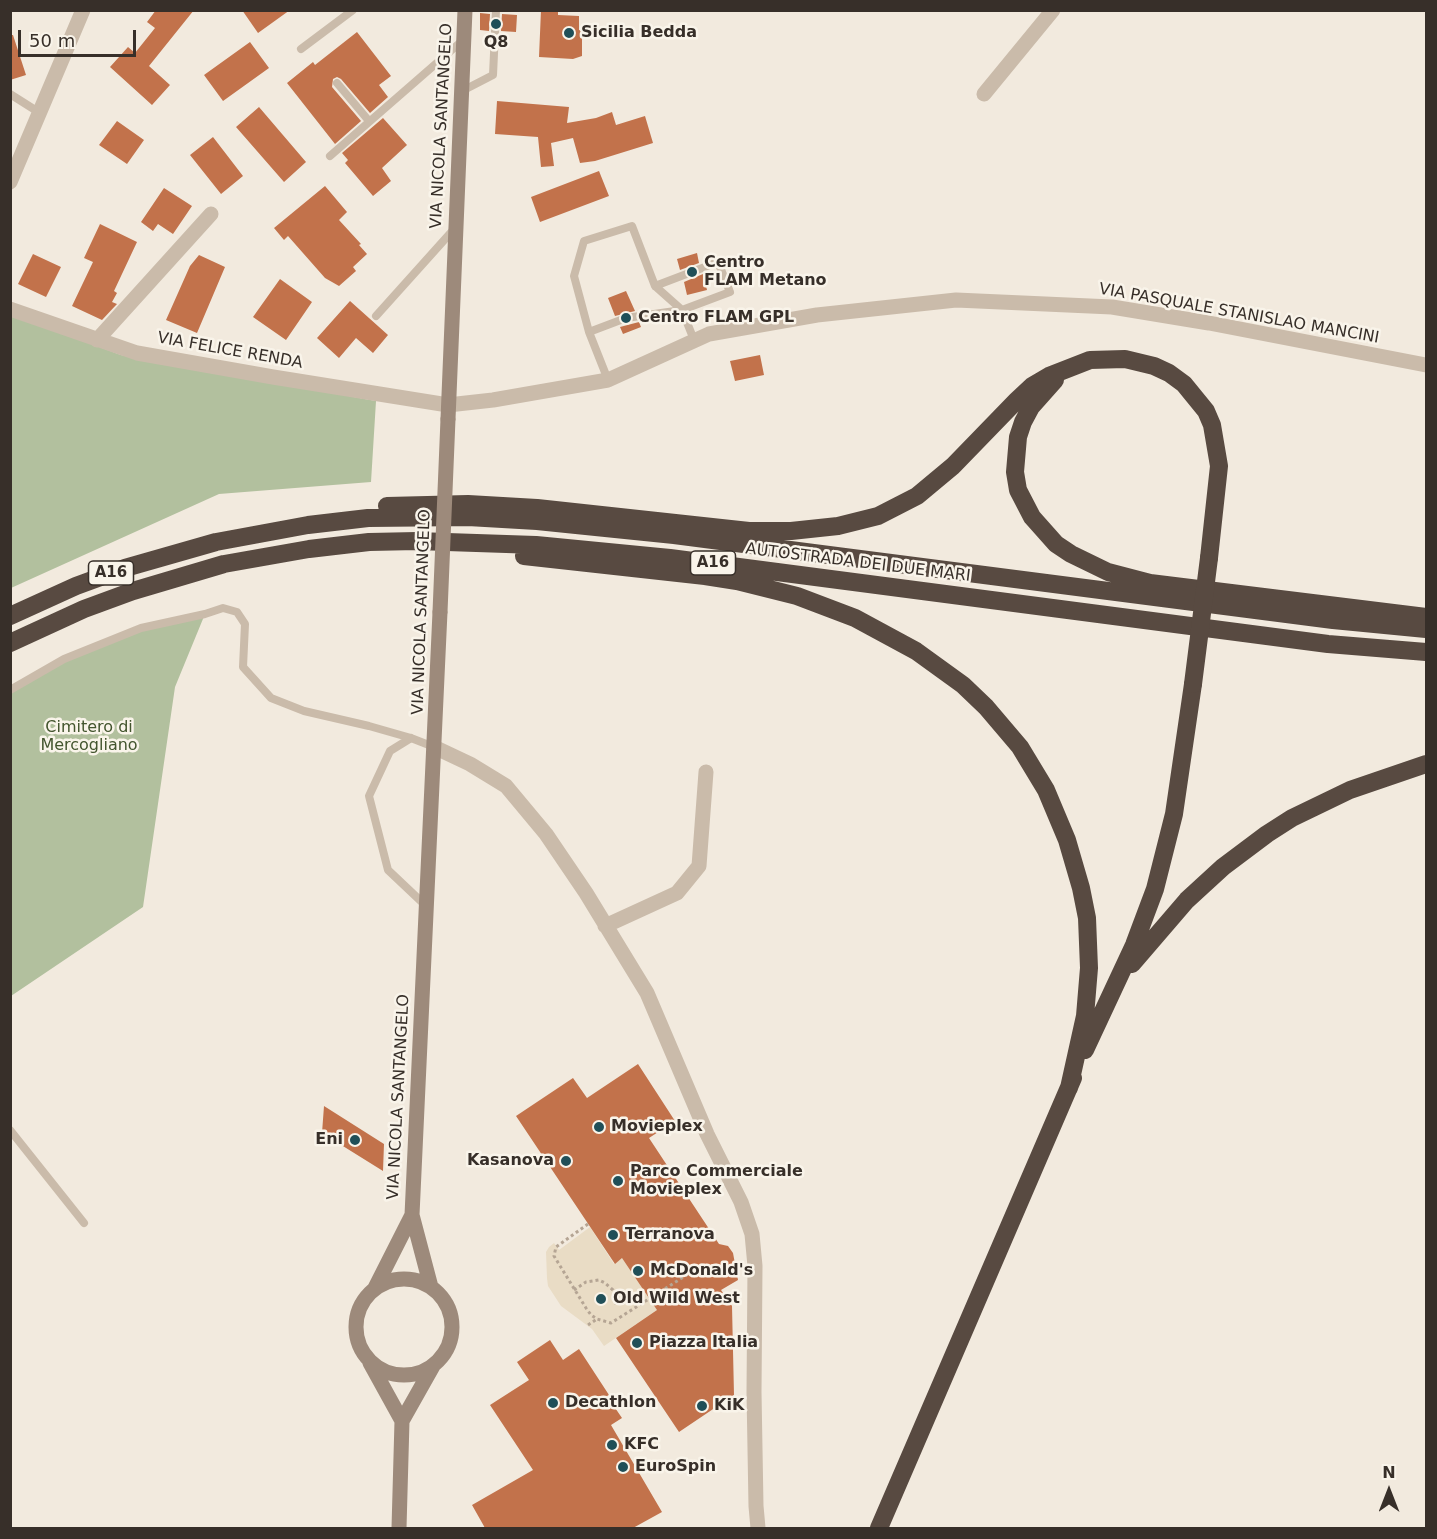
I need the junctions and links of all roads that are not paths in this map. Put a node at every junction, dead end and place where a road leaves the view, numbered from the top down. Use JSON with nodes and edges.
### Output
{"nodes":[{"id":1,"x":83,"y":10,"type":"edge"},
{"id":2,"x":465,"y":10,"type":"edge"},
{"id":3,"x":496,"y":10,"type":"edge"},
{"id":4,"x":1053,"y":10,"type":"edge"},
{"id":5,"x":348,"y":11,"type":"edge"},
{"id":6,"x":464,"y":39,"type":"junction"},
{"id":7,"x":301,"y":49,"type":"dead end"},
{"id":8,"x":337,"y":83,"type":"dead end"},
{"id":9,"x":462,"y":91,"type":"junction"},
{"id":10,"x":10,"y":94,"type":"edge"},
{"id":11,"x":984,"y":94,"type":"dead end"},
{"id":12,"x":39,"y":113,"type":"junction"},
{"id":13,"x":369,"y":121,"type":"junction"},
{"id":14,"x":330,"y":156,"type":"dead end"},
{"id":15,"x":10,"y":182,"type":"edge"},
{"id":16,"x":211,"y":214,"type":"dead end"},
{"id":17,"x":456,"y":227,"type":"junction"},
{"id":18,"x":655,"y":285,"type":"junction"},
{"id":19,"x":10,"y":309,"type":"edge"},
{"id":20,"x":682,"y":310,"type":"junction"},
{"id":21,"x":376,"y":316,"type":"dead end"},
{"id":22,"x":589,"y":332,"type":"junction"},
{"id":23,"x":97,"y":340,"type":"junction"},
{"id":24,"x":694,"y":340,"type":"junction"},
{"id":25,"x":1426,"y":365,"type":"edge"},
{"id":26,"x":1070,"y":367,"type":"junction"},
{"id":27,"x":608,"y":380,"type":"junction"},
{"id":28,"x":448,"y":412,"type":"junction"},
{"id":29,"x":216,"y":542,"type":"junction"},
{"id":30,"x":369,"y":542,"type":"junction"},
{"id":31,"x":10,"y":616,"type":"edge"},
{"id":32,"x":1426,"y":617,"type":"edge"},
{"id":33,"x":1426,"y":629,"type":"edge"},
{"id":34,"x":10,"y":643,"type":"edge"},
{"id":35,"x":1426,"y":652,"type":"edge"},
{"id":36,"x":10,"y":690,"type":"edge"},
{"id":37,"x":411,"y":738,"type":"junction"},
{"id":38,"x":434,"y":747,"type":"junction"},
{"id":39,"x":1426,"y":764,"type":"edge"},
{"id":40,"x":706,"y":772,"type":"dead end"},
{"id":41,"x":426,"y":906,"type":"junction"},
{"id":42,"x":605,"y":926,"type":"junction"},
{"id":43,"x":1118,"y":981,"type":"junction"},
{"id":44,"x":1069,"y":1088,"type":"junction"},
{"id":45,"x":10,"y":1130,"type":"edge"},
{"id":46,"x":412,"y":1215,"type":"junction"},
{"id":47,"x":84,"y":1223,"type":"dead end"},
{"id":48,"x":431,"y":1287,"type":"junction"},
{"id":49,"x":375,"y":1288,"type":"junction"},
{"id":50,"x":366,"y":1357,"type":"junction"},
{"id":51,"x":433,"y":1366,"type":"junction"},
{"id":52,"x":402,"y":1421,"type":"junction"},
{"id":53,"x":399,"y":1528,"type":"edge"},
{"id":54,"x":758,"y":1528,"type":"edge"},
{"id":55,"x":879,"y":1528,"type":"edge"}],
"edges":[{"from":1,"to":12,"type":"street"},
{"from":2,"to":6,"type":"main road","name":"VIA NICOLA SANTANGELO"},
{"from":3,"to":9,"type":"lane"},
{"from":4,"to":11,"type":"street"},
{"from":5,"to":7,"type":"lane"},
{"from":6,"to":9,"type":"main road","name":"VIA NICOLA SANTANGELO"},
{"from":6,"to":13,"type":"lane"},
{"from":8,"to":13,"type":"lane"},
{"from":9,"to":17,"type":"main road","name":"VIA NICOLA SANTANGELO"},
{"from":10,"to":12,"type":"lane"},
{"from":12,"to":15,"type":"street"},
{"from":13,"to":14,"type":"lane"},
{"from":16,"to":23,"type":"street"},
{"from":17,"to":21,"type":"lane"},
{"from":17,"to":28,"type":"main road","name":"VIA NICOLA SANTANGELO"},
{"from":18,"to":20,"type":"lane"},
{"from":18,"to":20,"type":"lane"},
{"from":18,"to":22,"type":"lane"},
{"from":19,"to":23,"type":"street","name":"VIA FELICE RENDA"},
{"from":20,"to":22,"type":"lane"},
{"from":20,"to":24,"type":"lane"},
{"from":22,"to":27,"type":"lane"},
{"from":23,"to":28,"type":"street","name":"VIA FELICE RENDA"},
{"from":24,"to":25,"type":"street","name":"VIA PASQUALE STANISLAO MANCINI"},
{"from":24,"to":27,"type":"street","name":"VIA PASQUALE STANISLAO MANCINI"},
{"from":26,"to":29,"type":"highway"},
{"from":26,"to":32,"type":"highway"},
{"from":26,"to":43,"type":"highway","bridge":true},
{"from":27,"to":28,"type":"street","name":"VIA PASQUALE STANISLAO MANCINI"},
{"from":28,"to":38,"type":"main road","name":"VIA NICOLA SANTANGELO","bridge":true},
{"from":29,"to":31,"type":"highway","name":"AUTOSTRADA DEI DUE MARI","number":"A16"},
{"from":29,"to":33,"type":"highway","name":"AUTOSTRADA DEI DUE MARI","number":"A16"},
{"from":30,"to":34,"type":"highway","name":"AUTOSTRADA DEI DUE MARI","number":"A16"},
{"from":30,"to":35,"type":"highway","name":"AUTOSTRADA DEI DUE MARI","number":"A16"},
{"from":30,"to":44,"type":"highway"},
{"from":36,"to":37,"type":"lane"},
{"from":37,"to":38,"type":"lane"},
{"from":37,"to":41,"type":"lane"},
{"from":38,"to":41,"type":"main road","name":"VIA NICOLA SANTANGELO"},
{"from":38,"to":42,"type":"street"},
{"from":39,"to":43,"type":"highway"},
{"from":40,"to":42,"type":"street"},
{"from":41,"to":46,"type":"main road","name":"VIA NICOLA SANTANGELO"},
{"from":42,"to":54,"type":"street"},
{"from":43,"to":44,"type":"highway"},
{"from":44,"to":55,"type":"highway"},
{"from":45,"to":47,"type":"lane"},
{"from":46,"to":48,"type":"main road","name":"VIA NICOLA SANTANGELO"},
{"from":46,"to":49,"type":"main road","name":"VIA NICOLA SANTANGELO"},
{"from":48,"to":49,"type":"main road"},
{"from":48,"to":51,"type":"main road","name":"VIA NICOLA SANTANGELO"},
{"from":49,"to":50,"type":"main road","name":"VIA NICOLA SANTANGELO"},
{"from":50,"to":51,"type":"main road"},
{"from":50,"to":52,"type":"main road","name":"VIA NICOLA SANTANGELO"},
{"from":51,"to":52,"type":"main road","name":"VIA NICOLA SANTANGELO"},
{"from":52,"to":53,"type":"main road","name":"VIA NICOLA SANTANGELO"}]}
